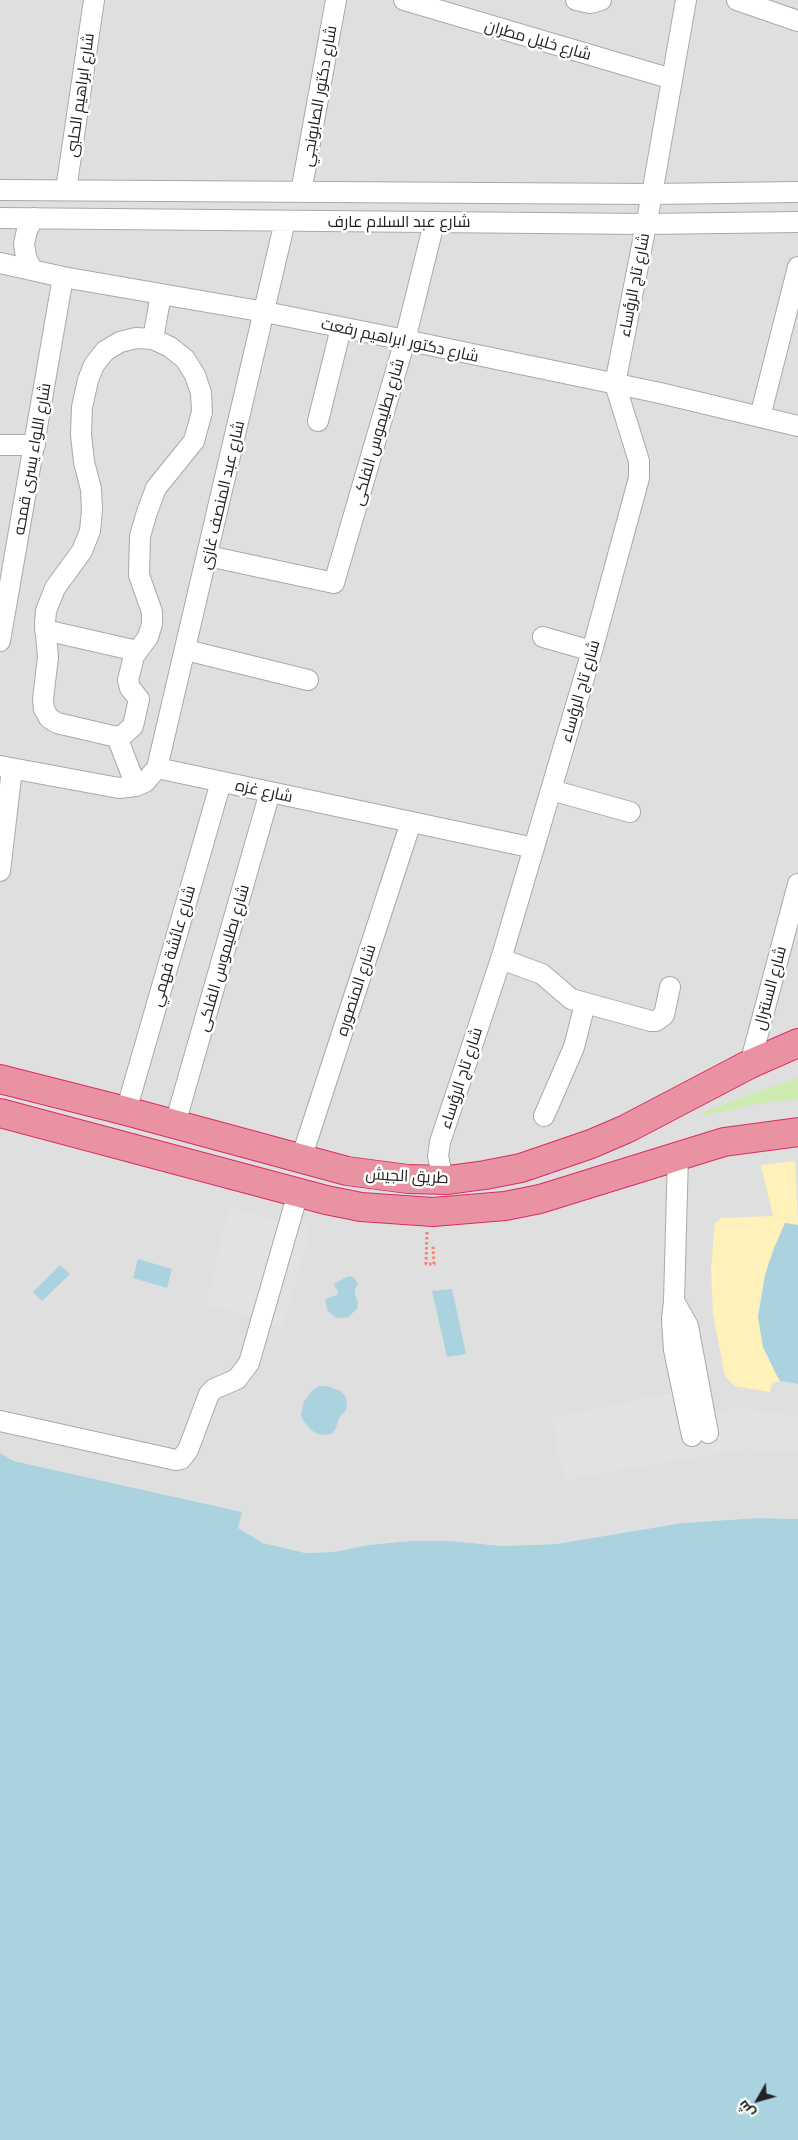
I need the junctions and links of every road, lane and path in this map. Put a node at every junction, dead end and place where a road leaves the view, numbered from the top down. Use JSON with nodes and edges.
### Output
{"nodes":[{"id":1,"x":94,"y":0,"type":"edge"},
{"id":2,"x":336,"y":0,"type":"edge"},
{"id":3,"x":404,"y":0,"type":"edge"},
{"id":4,"x":576,"y":0,"type":"edge"},
{"id":5,"x":601,"y":0,"type":"edge"},
{"id":6,"x":686,"y":0,"type":"edge"},
{"id":7,"x":737,"y":0,"type":"edge"},
{"id":8,"x":798,"y":21,"type":"edge"},
{"id":9,"x":672,"y":79,"type":"junction"},
{"id":10,"x":0,"y":190,"type":"edge"},
{"id":11,"x":66,"y":190,"type":"junction"},
{"id":12,"x":301,"y":192,"type":"junction"},
{"id":13,"x":798,"y":192,"type":"edge"},
{"id":14,"x":652,"y":194,"type":"junction"},
{"id":15,"x":0,"y":218,"type":"edge"},
{"id":16,"x":34,"y":218,"type":"junction"},
{"id":17,"x":285,"y":221,"type":"junction"},
{"id":18,"x":798,"y":222,"type":"edge"},
{"id":19,"x":434,"y":223,"type":"junction"},
{"id":20,"x":646,"y":224,"type":"junction"},
{"id":21,"x":0,"y":263,"type":"edge"},
{"id":22,"x":798,"y":267,"type":"edge"},
{"id":23,"x":32,"y":270,"type":"junction"},
{"id":24,"x":63,"y":277,"type":"junction"},
{"id":25,"x":161,"y":294,"type":"junction"},
{"id":26,"x":265,"y":312,"type":"junction"},
{"id":27,"x":341,"y":328,"type":"junction"},
{"id":28,"x":790,"y":331,"type":"edge"},
{"id":29,"x":153,"y":339,"type":"junction"},
{"id":30,"x":405,"y":340,"type":"junction"},
{"id":31,"x":615,"y":384,"type":"junction"},
{"id":32,"x":760,"y":417,"type":"junction"},
{"id":33,"x":318,"y":421,"type":"dead end"},
{"id":34,"x":798,"y":426,"type":"edge"},
{"id":35,"x":0,"y":445,"type":"edge"},
{"id":36,"x":35,"y":445,"type":"junction"},
{"id":37,"x":208,"y":556,"type":"junction"},
{"id":38,"x":1,"y":630,"type":"edge"},
{"id":39,"x":45,"y":630,"type":"junction"},
{"id":40,"x":543,"y":638,"type":"dead end"},
{"id":41,"x":186,"y":650,"type":"junction"},
{"id":42,"x":136,"y":651,"type":"junction"},
{"id":43,"x":592,"y":651,"type":"junction"},
{"id":44,"x":308,"y":680,"type":"dead end"},
{"id":45,"x":116,"y":737,"type":"junction"},
{"id":46,"x":6,"y":767,"type":"edge"},
{"id":47,"x":157,"y":768,"type":"junction"},
{"id":48,"x":221,"y":782,"type":"junction"},
{"id":49,"x":136,"y":786,"type":"junction"},
{"id":50,"x":551,"y":790,"type":"junction"},
{"id":51,"x":270,"y":792,"type":"junction"},
{"id":52,"x":630,"y":812,"type":"dead end"},
{"id":53,"x":411,"y":822,"type":"junction"},
{"id":54,"x":534,"y":848,"type":"junction"},
{"id":55,"x":0,"y":865,"type":"edge"},
{"id":56,"x":798,"y":884,"type":"edge"},
{"id":57,"x":501,"y":959,"type":"junction"},
{"id":58,"x":670,"y":987,"type":"dead end"},
{"id":59,"x":585,"y":1004,"type":"junction"},
{"id":60,"x":798,"y":1043,"type":"edge"},
{"id":61,"x":798,"y":1063,"type":"edge"},
{"id":62,"x":750,"y":1064,"type":"junction"},
{"id":63,"x":0,"y":1079,"type":"edge"},
{"id":64,"x":126,"y":1111,"type":"junction"},
{"id":65,"x":0,"y":1113,"type":"edge"},
{"id":66,"x":798,"y":1113,"type":"edge"},
{"id":67,"x":544,"y":1116,"type":"dead end"},
{"id":68,"x":175,"y":1124,"type":"junction"},
{"id":69,"x":798,"y":1132,"type":"edge"},
{"id":70,"x":724,"y":1142,"type":"junction"},
{"id":71,"x":678,"y":1155,"type":"junction"},
{"id":72,"x":301,"y":1159,"type":"junction"},
{"id":73,"x":448,"y":1180,"type":"junction"},
{"id":74,"x":298,"y":1193,"type":"junction"},
{"id":75,"x":427,"y":1232,"type":"dead end"},
{"id":76,"x":433,"y":1246,"type":"dead end"},
{"id":77,"x":0,"y":1421,"type":"edge"},
{"id":78,"x":700,"y":1434,"type":"dead end"}],
"edges":[{"from":1,"to":11,"type":"street","name":"شارع ابراهيم الحلبى"},
{"from":2,"to":12,"type":"street","name":"شارع دكتور الصابونجي"},
{"from":3,"to":9,"type":"street","name":"شارع خليل مطران"},
{"from":4,"to":5,"type":"street"},
{"from":6,"to":9,"type":"street","name":"شارع تاج الرؤساء"},
{"from":7,"to":8,"type":"street"},
{"from":9,"to":14,"type":"street","name":"شارع تاج الرؤساء"},
{"from":10,"to":11,"type":"street","name":"شارع عبد السلام عارف"},
{"from":11,"to":12,"type":"street","name":"شارع عبد السلام عارف"},
{"from":12,"to":14,"type":"street","name":"شارع عبد السلام عارف"},
{"from":13,"to":14,"type":"street","name":"شارع عبد السلام عارف"},
{"from":14,"to":20,"type":"street","name":"شارع تاج الرؤساء"},
{"from":15,"to":16,"type":"street","name":"شارع عبد السلام عارف"},
{"from":16,"to":17,"type":"street","name":"شارع عبد السلام عارف"},
{"from":16,"to":23,"type":"street"},
{"from":17,"to":19,"type":"street","name":"شارع عبد السلام عارف"},
{"from":17,"to":26,"type":"street","name":"شارع عبد المنصف غازى"},
{"from":18,"to":20,"type":"street","name":"شارع عبد السلام عارف"},
{"from":19,"to":20,"type":"street","name":"شارع عبد السلام عارف"},
{"from":19,"to":30,"type":"street","name":"شارع بطليموس الفلكى"},
{"from":20,"to":31,"type":"street","name":"شارع تاج الرؤساء"},
{"from":21,"to":23,"type":"street","name":"شارع دكتور ابراهيم رفعت"},
{"from":22,"to":28,"type":"street"},
{"from":23,"to":24,"type":"street","name":"شارع دكتور ابراهيم رفعت"},
{"from":24,"to":25,"type":"street","name":"شارع دكتور ابراهيم رفعت"},
{"from":24,"to":36,"type":"street","name":"شارع اللواء يسرى قمحه"},
{"from":25,"to":26,"type":"street","name":"شارع دكتور ابراهيم رفعت"},
{"from":25,"to":29,"type":"street"},
{"from":26,"to":27,"type":"street","name":"شارع دكتور ابراهيم رفعت"},
{"from":26,"to":37,"type":"street","name":"شارع عبد المنصف غازى"},
{"from":27,"to":30,"type":"street","name":"شارع دكتور ابراهيم رفعت"},
{"from":27,"to":33,"type":"street"},
{"from":28,"to":32,"type":"street"},
{"from":29,"to":39,"type":"street"},
{"from":29,"to":42,"type":"street"},
{"from":30,"to":31,"type":"street","name":"شارع دكتور ابراهيم رفعت"},
{"from":30,"to":37,"type":"street","name":"شارع بطليموس الفلكى"},
{"from":31,"to":32,"type":"street","name":"شارع دكتور ابراهيم رفعت"},
{"from":31,"to":43,"type":"street","name":"شارع تاج الرؤساء"},
{"from":32,"to":34,"type":"street","name":"شارع دكتور ابراهيم رفعت"},
{"from":35,"to":36,"type":"street"},
{"from":36,"to":38,"type":"street","name":"شارع اللواء يسرى قمحه"},
{"from":37,"to":41,"type":"street","name":"شارع عبد المنصف غازى"},
{"from":39,"to":42,"type":"street"},
{"from":39,"to":45,"type":"street"},
{"from":40,"to":43,"type":"street"},
{"from":41,"to":44,"type":"street"},
{"from":41,"to":47,"type":"street","name":"شارع عبد المنصف غازى"},
{"from":42,"to":45,"type":"street"},
{"from":43,"to":50,"type":"street","name":"شارع تاج الرؤساء"},
{"from":45,"to":49,"type":"street"},
{"from":46,"to":49,"type":"street"},
{"from":46,"to":55,"type":"street"},
{"from":47,"to":48,"type":"street","name":"شارع غزه"},
{"from":47,"to":49,"type":"street"},
{"from":48,"to":51,"type":"street","name":"شارع غزه"},
{"from":48,"to":64,"type":"street","name":"شارع عائشة فهمي"},
{"from":50,"to":52,"type":"street"},
{"from":50,"to":54,"type":"street","name":"شارع تاج الرؤساء"},
{"from":51,"to":53,"type":"street","name":"شارع غزه"},
{"from":51,"to":68,"type":"street","name":"شارع بطليموس الفلكى"},
{"from":53,"to":54,"type":"street","name":"شارع غزه"},
{"from":53,"to":72,"type":"street","name":"شارع المنصوره"},
{"from":54,"to":57,"type":"street","name":"شارع تاج الرؤساء"},
{"from":56,"to":62,"type":"street","name":"شارع السنترال"},
{"from":57,"to":59,"type":"street"},
{"from":57,"to":73,"type":"street","name":"شارع تاج الرؤساء"},
{"from":58,"to":59,"type":"street"},
{"from":59,"to":67,"type":"street"},
{"from":60,"to":62,"type":"highway","name":"طريق الجيش"},
{"from":61,"to":62,"type":"highway"},
{"from":62,"to":73,"type":"highway","name":"طريق الجيش"},
{"from":63,"to":64,"type":"highway","name":"طريق الجيش"},
{"from":64,"to":68,"type":"highway","name":"طريق الجيش"},
{"from":65,"to":74,"type":"highway","name":"طريق الجيش"},
{"from":66,"to":70,"type":"highway"},
{"from":68,"to":72,"type":"highway","name":"طريق الجيش"},
{"from":69,"to":70,"type":"highway","name":"طريق الجيش"},
{"from":70,"to":71,"type":"highway","name":"طريق الجيش"},
{"from":71,"to":74,"type":"highway","name":"طريق الجيش"},
{"from":71,"to":78,"type":"street"},
{"from":72,"to":73,"type":"highway","name":"طريق الجيش"},
{"from":74,"to":77,"type":"street"},
{"from":75,"to":76,"type":"path"}]}
